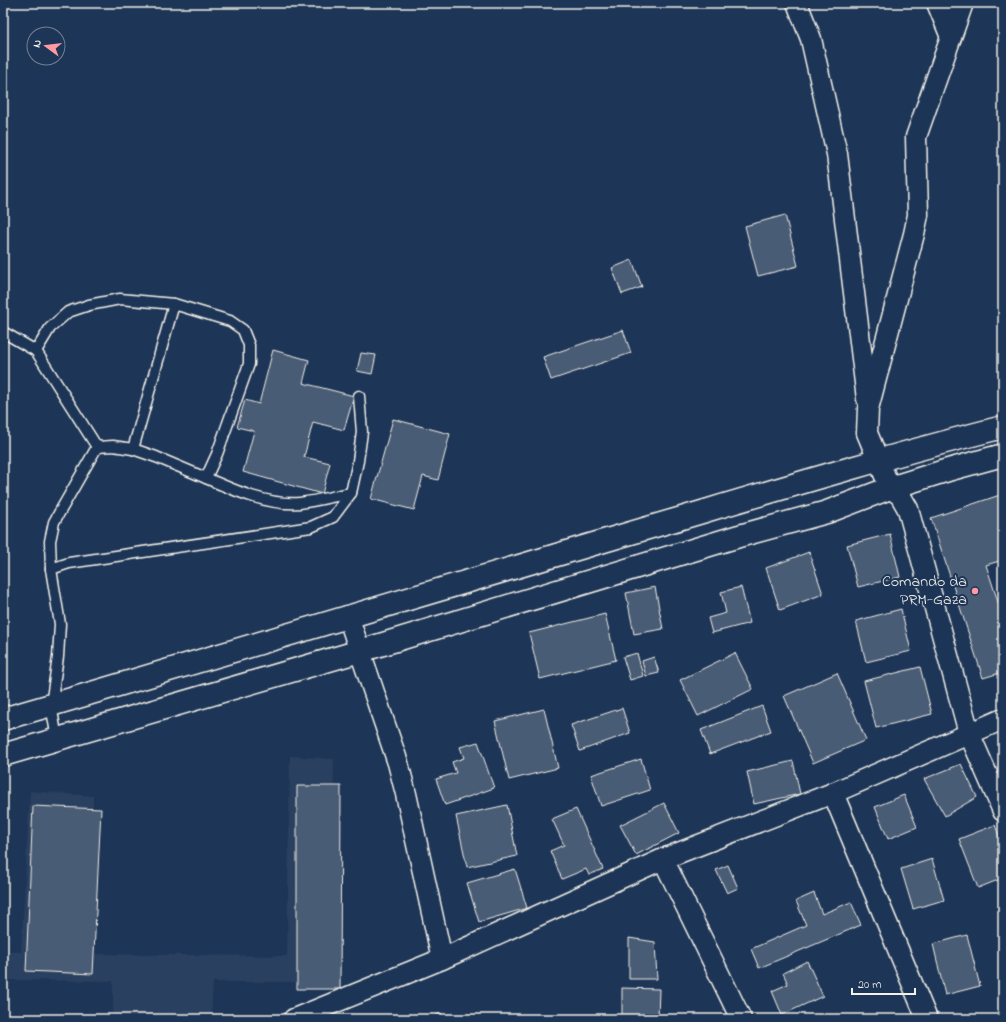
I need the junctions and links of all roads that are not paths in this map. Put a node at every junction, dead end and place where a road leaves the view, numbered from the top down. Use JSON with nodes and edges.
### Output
{"nodes":[{"id":1,"x":797,"y":3,"type":"edge"},
{"id":2,"x":937,"y":3,"type":"edge"},
{"id":3,"x":963,"y":3,"type":"edge"},
{"id":4,"x":951,"y":37,"type":"junction"},
{"id":5,"x":174,"y":304,"type":"junction"},
{"id":6,"x":3,"y":332,"type":"edge"},
{"id":7,"x":36,"y":351,"type":"junction"},
{"id":8,"x":359,"y":396,"type":"dead end"},
{"id":9,"x":868,"y":409,"type":"junction"},
{"id":10,"x":1003,"y":426,"type":"edge"},
{"id":11,"x":97,"y":447,"type":"junction"},
{"id":12,"x":133,"y":449,"type":"junction"},
{"id":13,"x":1003,"y":455,"type":"edge"},
{"id":14,"x":879,"y":461,"type":"junction"},
{"id":15,"x":206,"y":478,"type":"junction"},
{"id":16,"x":890,"y":488,"type":"junction"},
{"id":17,"x":351,"y":493,"type":"junction"},
{"id":18,"x":731,"y":503,"type":"junction"},
{"id":19,"x":739,"y":536,"type":"junction"},
{"id":20,"x":51,"y":569,"type":"junction"},
{"id":21,"x":348,"y":616,"type":"junction"},
{"id":22,"x":360,"y":651,"type":"junction"},
{"id":23,"x":51,"y":705,"type":"junction"},
{"id":24,"x":3,"y":718,"type":"edge"},
{"id":25,"x":1003,"y":719,"type":"edge"},
{"id":26,"x":969,"y":733,"type":"junction"},
{"id":27,"x":57,"y":739,"type":"junction"},
{"id":28,"x":3,"y":755,"type":"edge"},
{"id":29,"x":833,"y":793,"type":"junction"},
{"id":30,"x":1003,"y":811,"type":"edge"},
{"id":31,"x":663,"y":859,"type":"junction"},
{"id":32,"x":442,"y":959,"type":"junction"},
{"id":33,"x":294,"y":1019,"type":"edge"},
{"id":34,"x":741,"y":1019,"type":"edge"},
{"id":35,"x":927,"y":1019,"type":"edge"}],
"edges":[{"from":1,"to":9,"type":"street"},
{"from":2,"to":4,"type":"street"},
{"from":3,"to":4,"type":"street"},
{"from":4,"to":9,"type":"street"},
{"from":5,"to":7,"type":"lane"},
{"from":5,"to":12,"type":"lane"},
{"from":5,"to":15,"type":"lane"},
{"from":6,"to":7,"type":"lane"},
{"from":7,"to":11,"type":"lane"},
{"from":8,"to":17,"type":"lane"},
{"from":9,"to":14,"type":"street"},
{"from":10,"to":14,"type":"street"},
{"from":11,"to":12,"type":"lane"},
{"from":11,"to":20,"type":"lane"},
{"from":12,"to":15,"type":"lane"},
{"from":13,"to":16,"type":"street"},
{"from":14,"to":16,"type":"street"},
{"from":14,"to":18,"type":"street"},
{"from":15,"to":17,"type":"lane"},
{"from":16,"to":19,"type":"street"},
{"from":16,"to":26,"type":"street"},
{"from":17,"to":20,"type":"lane"},
{"from":18,"to":19,"type":"street"},
{"from":18,"to":21,"type":"street"},
{"from":19,"to":22,"type":"street"},
{"from":20,"to":23,"type":"lane"},
{"from":21,"to":22,"type":"street"},
{"from":21,"to":23,"type":"street"},
{"from":22,"to":27,"type":"street"},
{"from":22,"to":32,"type":"street"},
{"from":23,"to":24,"type":"street"},
{"from":23,"to":27,"type":"lane"},
{"from":25,"to":26,"type":"street"},
{"from":26,"to":29,"type":"street"},
{"from":26,"to":30,"type":"street"},
{"from":27,"to":28,"type":"street"},
{"from":29,"to":31,"type":"street"},
{"from":29,"to":35,"type":"street"},
{"from":31,"to":32,"type":"street"},
{"from":31,"to":34,"type":"street"},
{"from":32,"to":33,"type":"street"}]}
